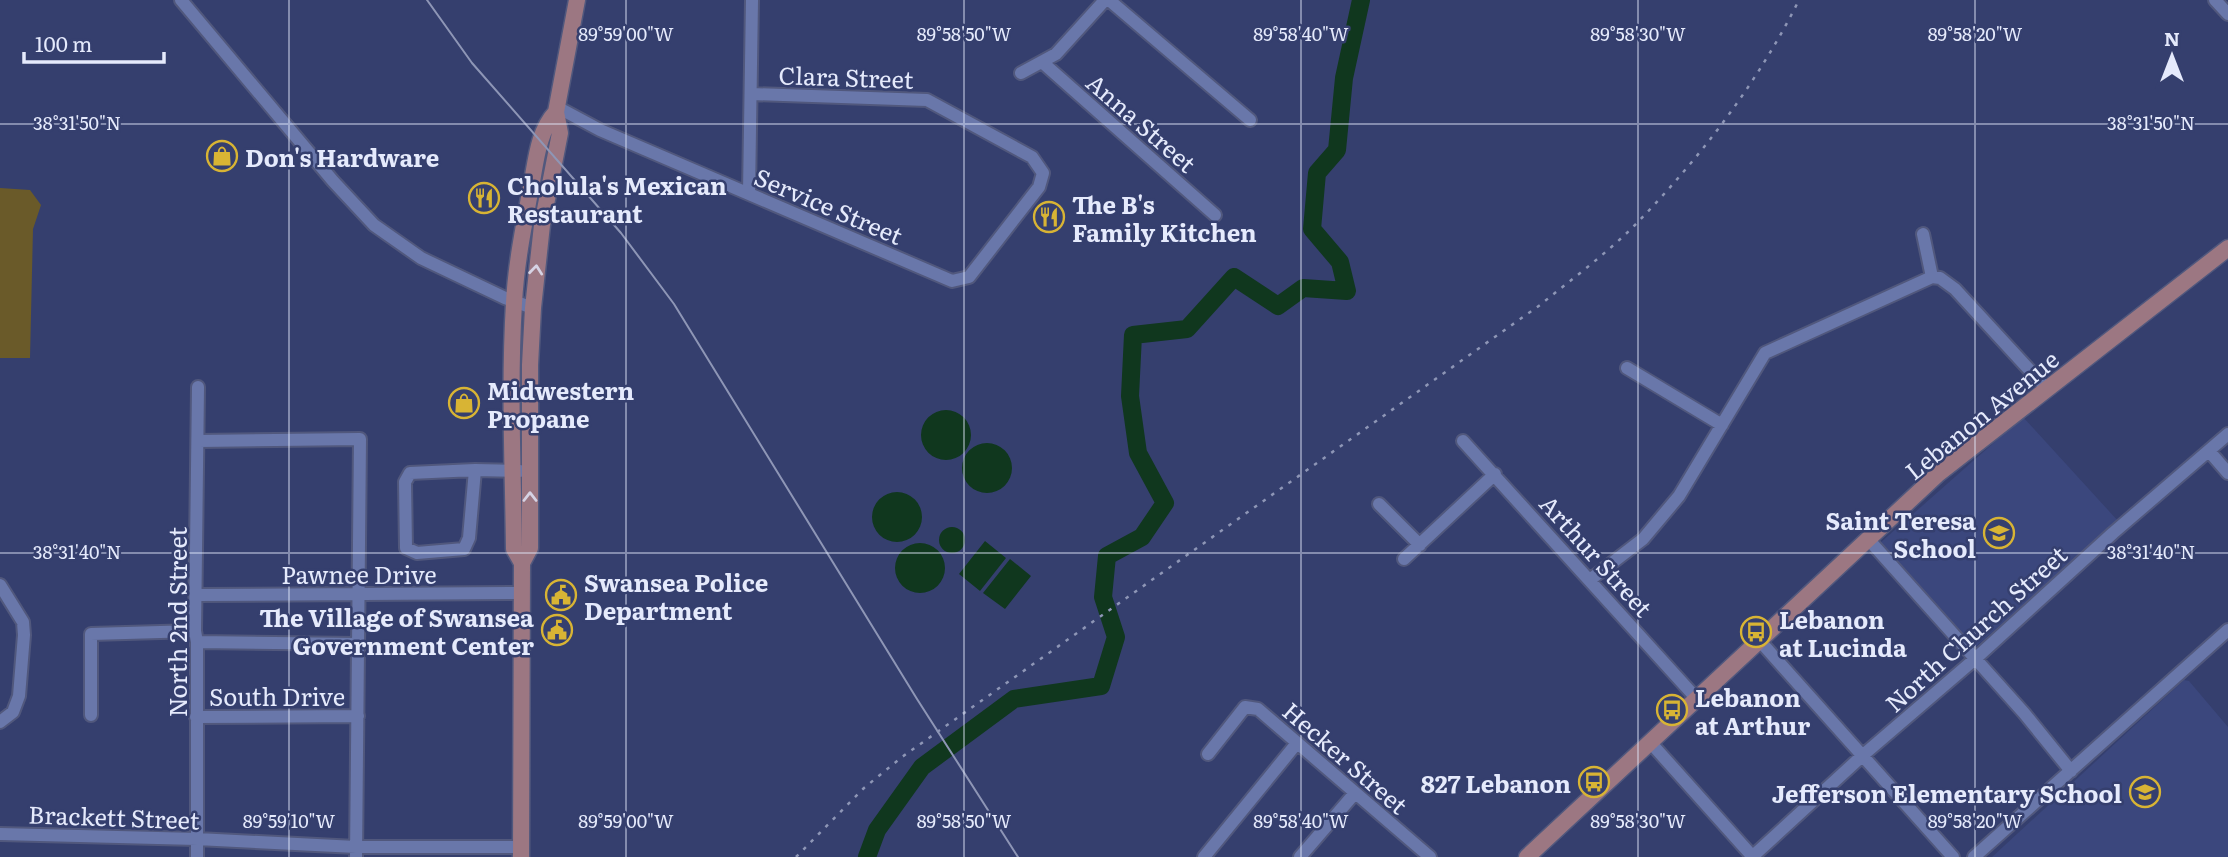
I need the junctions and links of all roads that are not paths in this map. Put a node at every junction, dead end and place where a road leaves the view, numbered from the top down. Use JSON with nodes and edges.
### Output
{"nodes":[{"id":1,"x":181,"y":0,"type":"edge"},
{"id":2,"x":577,"y":0,"type":"edge"},
{"id":3,"x":752,"y":0,"type":"edge"},
{"id":4,"x":1107,"y":0,"type":"edge"},
{"id":5,"x":2215,"y":0,"type":"edge"},
{"id":6,"x":2228,"y":14,"type":"edge"},
{"id":7,"x":1042,"y":62,"type":"junction"},
{"id":8,"x":1020,"y":73,"type":"dead end"},
{"id":9,"x":752,"y":94,"type":"junction"},
{"id":10,"x":556,"y":109,"type":"junction"},
{"id":11,"x":1250,"y":120,"type":"dead end"},
{"id":12,"x":1043,"y":173,"type":"joint"},
{"id":13,"x":750,"y":193,"type":"junction"},
{"id":14,"x":1215,"y":215,"type":"dead end"},
{"id":15,"x":1923,"y":234,"type":"dead end"},
{"id":16,"x":2228,"y":248,"type":"edge"},
{"id":17,"x":1932,"y":277,"type":"junction"},
{"id":18,"x":514,"y":301,"type":"junction"},
{"id":19,"x":533,"y":307,"type":"junction"},
{"id":20,"x":1627,"y":368,"type":"dead end"},
{"id":21,"x":198,"y":387,"type":"dead end"},
{"id":22,"x":2047,"y":389,"type":"junction"},
{"id":23,"x":1721,"y":425,"type":"junction"},
{"id":24,"x":2228,"y":434,"type":"edge"},
{"id":25,"x":198,"y":441,"type":"junction"},
{"id":26,"x":1464,"y":441,"type":"dead end"},
{"id":27,"x":2209,"y":450,"type":"junction"},
{"id":28,"x":475,"y":470,"type":"junction"},
{"id":29,"x":513,"y":471,"type":"junction"},
{"id":30,"x":530,"y":471,"type":"junction"},
{"id":31,"x":2228,"y":473,"type":"edge"},
{"id":32,"x":1496,"y":474,"type":"junction"},
{"id":33,"x":1379,"y":504,"type":"dead end"},
{"id":34,"x":1869,"y":540,"type":"junction"},
{"id":35,"x":1420,"y":545,"type":"junction"},
{"id":36,"x":1404,"y":559,"type":"dead end"},
{"id":37,"x":522,"y":564,"type":"junction"},
{"id":38,"x":1591,"y":579,"type":"junction"},
{"id":39,"x":0,"y":585,"type":"edge"},
{"id":40,"x":521,"y":593,"type":"junction"},
{"id":41,"x":359,"y":594,"type":"junction"},
{"id":42,"x":197,"y":595,"type":"junction"},
{"id":43,"x":2228,"y":630,"type":"edge"},
{"id":44,"x":196,"y":637,"type":"junction"},
{"id":45,"x":1759,"y":641,"type":"junction"},
{"id":46,"x":358,"y":644,"type":"junction"},
{"id":47,"x":1975,"y":659,"type":"junction"},
{"id":48,"x":1696,"y":699,"type":"junction"},
{"id":49,"x":91,"y":715,"type":"dead end"},
{"id":50,"x":358,"y":716,"type":"junction"},
{"id":51,"x":196,"y":717,"type":"junction"},
{"id":52,"x":0,"y":722,"type":"edge"},
{"id":53,"x":1650,"y":742,"type":"junction"},
{"id":54,"x":1297,"y":743,"type":"junction"},
{"id":55,"x":1208,"y":754,"type":"dead end"},
{"id":56,"x":1862,"y":756,"type":"junction"},
{"id":57,"x":2071,"y":771,"type":"junction"},
{"id":58,"x":1355,"y":793,"type":"junction"},
{"id":59,"x":0,"y":834,"type":"edge"},
{"id":60,"x":197,"y":839,"type":"junction"},
{"id":61,"x":356,"y":852,"type":"edge"},
{"id":62,"x":521,"y":852,"type":"edge"},
{"id":63,"x":197,"y":857,"type":"edge"},
{"id":64,"x":1205,"y":857,"type":"edge"},
{"id":65,"x":1300,"y":857,"type":"edge"},
{"id":66,"x":1430,"y":857,"type":"edge"},
{"id":67,"x":1527,"y":857,"type":"edge"},
{"id":68,"x":1753,"y":857,"type":"edge"},
{"id":69,"x":1953,"y":857,"type":"edge"},
{"id":70,"x":1974,"y":857,"type":"edge"}],
"edges":[{"from":1,"to":18,"type":"street"},
{"from":2,"to":10,"type":"main road"},
{"from":3,"to":9,"type":"street"},
{"from":4,"to":7,"type":"street"},
{"from":4,"to":11,"type":"street"},
{"from":5,"to":6,"type":"street"},
{"from":7,"to":8,"type":"street"},
{"from":7,"to":14,"type":"street","name":"Anna Street"},
{"from":9,"to":12,"type":"street","name":"Clara Street"},
{"from":9,"to":13,"type":"street"},
{"from":10,"to":13,"type":"street","name":"Service Street"},
{"from":10,"to":18,"type":"main road"},
{"from":19,"to":10,"type":"main road","one_way":true},
{"from":12,"to":13,"type":"street","name":"Service Street"},
{"from":15,"to":17,"type":"street"},
{"from":16,"to":22,"type":"main road","name":"Lebanon Avenue"},
{"from":17,"to":22,"type":"street"},
{"from":17,"to":23,"type":"street"},
{"from":18,"to":19,"type":"street"},
{"from":18,"to":29,"type":"main road"},
{"from":19,"to":30,"type":"main road"},
{"from":20,"to":23,"type":"street"},
{"from":21,"to":25,"type":"street","name":"North 2nd Street"},
{"from":22,"to":34,"type":"main road","name":"Lebanon Avenue"},
{"from":23,"to":38,"type":"street"},
{"from":24,"to":27,"type":"street","name":"North Church Street"},
{"from":25,"to":41,"type":"street"},
{"from":25,"to":42,"type":"street","name":"North 2nd Street"},
{"from":26,"to":32,"type":"street","name":"Arthur Street"},
{"from":27,"to":31,"type":"street"},
{"from":27,"to":47,"type":"street","name":"North Church Street"},
{"from":28,"to":28,"type":"street"},
{"from":28,"to":29,"type":"street"},
{"from":29,"to":30,"type":"street"},
{"from":29,"to":37,"type":"main road"},
{"from":37,"to":30,"type":"main road","one_way":true},
{"from":32,"to":35,"type":"street"},
{"from":32,"to":38,"type":"street","name":"Arthur Street"},
{"from":33,"to":35,"type":"street"},
{"from":34,"to":45,"type":"main road","name":"Lebanon Avenue"},
{"from":34,"to":47,"type":"street"},
{"from":35,"to":36,"type":"street"},
{"from":37,"to":40,"type":"main road"},
{"from":38,"to":48,"type":"street","name":"Arthur Street"},
{"from":39,"to":52,"type":"street"},
{"from":40,"to":41,"type":"street","name":"Pawnee Drive"},
{"from":40,"to":62,"type":"main road"},
{"from":41,"to":42,"type":"street","name":"Pawnee Drive"},
{"from":41,"to":46,"type":"street"},
{"from":42,"to":44,"type":"street","name":"North 2nd Street"},
{"from":43,"to":57,"type":"street"},
{"from":44,"to":46,"type":"street"},
{"from":44,"to":49,"type":"street"},
{"from":44,"to":51,"type":"street","name":"North 2nd Street"},
{"from":45,"to":48,"type":"main road","name":"Lebanon Avenue"},
{"from":45,"to":56,"type":"street"},
{"from":46,"to":50,"type":"street"},
{"from":47,"to":56,"type":"street","name":"North Church Street"},
{"from":47,"to":57,"type":"street"},
{"from":48,"to":53,"type":"main road","name":"Lebanon Avenue"},
{"from":50,"to":51,"type":"street","name":"South Drive"},
{"from":50,"to":61,"type":"street"},
{"from":51,"to":60,"type":"street","name":"North 2nd Street"},
{"from":53,"to":67,"type":"main road","name":"Lebanon Avenue"},
{"from":53,"to":68,"type":"street"},
{"from":54,"to":55,"type":"street","name":"Hecker Street"},
{"from":54,"to":58,"type":"street","name":"Hecker Street"},
{"from":54,"to":64,"type":"street"},
{"from":56,"to":68,"type":"street","name":"North Church Street"},
{"from":56,"to":69,"type":"street"},
{"from":57,"to":70,"type":"street"},
{"from":58,"to":65,"type":"street"},
{"from":58,"to":66,"type":"street","name":"Hecker Street"},
{"from":59,"to":60,"type":"street","name":"Brackett Street"},
{"from":60,"to":61,"type":"street","name":"Brackett Street"},
{"from":60,"to":63,"type":"street","name":"North 2nd Street"},
{"from":61,"to":62,"type":"street","name":"Brackett Street"}]}
